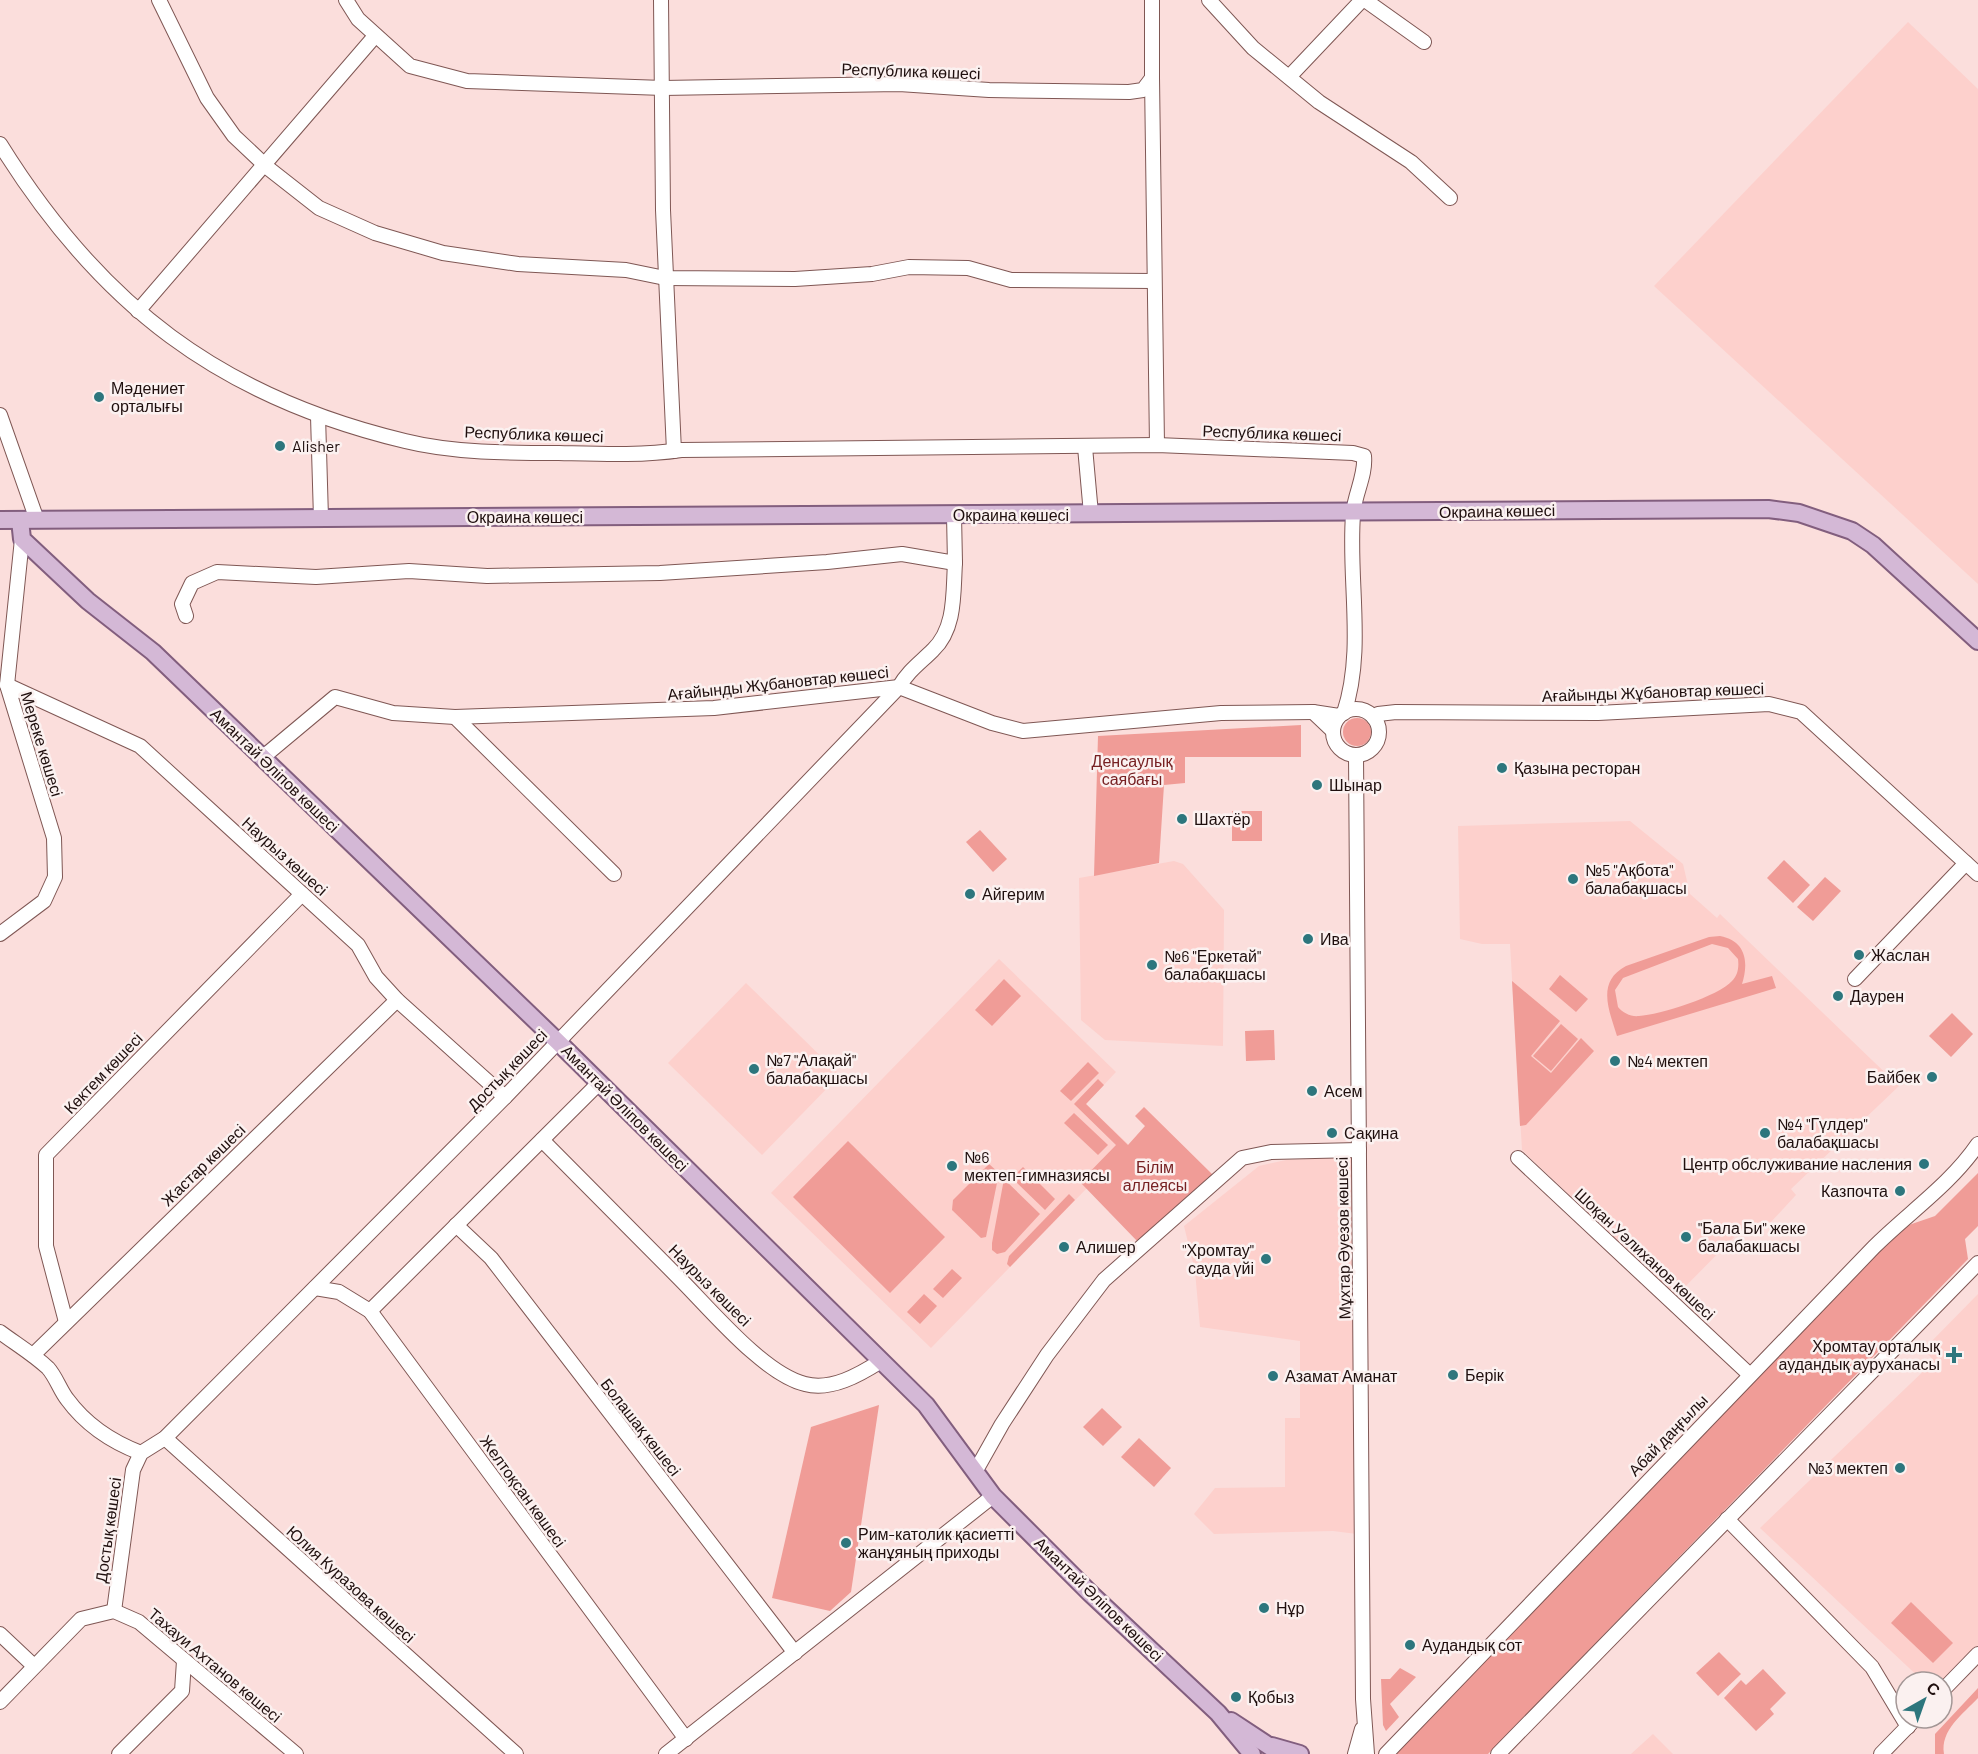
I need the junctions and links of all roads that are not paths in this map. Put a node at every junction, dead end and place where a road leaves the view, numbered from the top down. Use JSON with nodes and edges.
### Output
{"nodes":[{"id":1,"x":159,"y":0,"type":"edge"},
{"id":2,"x":346,"y":0,"type":"edge"},
{"id":3,"x":661,"y":0,"type":"edge"},
{"id":4,"x":1152,"y":0,"type":"edge"},
{"id":5,"x":1209,"y":0,"type":"edge"},
{"id":6,"x":1363,"y":0,"type":"edge"},
{"id":7,"x":375,"y":36,"type":"junction"},
{"id":8,"x":1424,"y":42,"type":"dead end"},
{"id":9,"x":1289,"y":77,"type":"junction"},
{"id":10,"x":1152,"y":78,"type":"junction"},
{"id":11,"x":663,"y":88,"type":"junction"},
{"id":12,"x":0,"y":144,"type":"edge"},
{"id":13,"x":263,"y":164,"type":"junction"},
{"id":14,"x":1450,"y":198,"type":"dead end"},
{"id":15,"x":665,"y":278,"type":"junction"},
{"id":16,"x":1154,"y":281,"type":"junction"},
{"id":17,"x":138,"y":311,"type":"junction"},
{"id":18,"x":0,"y":415,"type":"edge"},
{"id":19,"x":318,"y":416,"type":"junction"},
{"id":20,"x":1157,"y":445,"type":"junction"},
{"id":21,"x":1085,"y":447,"type":"junction"},
{"id":22,"x":674,"y":452,"type":"junction"},
{"id":23,"x":1353,"y":513,"type":"junction"},
{"id":24,"x":1090,"y":514,"type":"junction"},
{"id":25,"x":954,"y":515,"type":"junction"},
{"id":26,"x":321,"y":518,"type":"junction"},
{"id":27,"x":0,"y":520,"type":"edge"},
{"id":28,"x":20,"y":520,"type":"junction"},
{"id":29,"x":37,"y":520,"type":"junction"},
{"id":30,"x":22,"y":539,"type":"junction"},
{"id":31,"x":955,"y":563,"type":"junction"},
{"id":32,"x":186,"y":616,"type":"dead end"},
{"id":33,"x":1978,"y":641,"type":"edge"},
{"id":34,"x":7,"y":685,"type":"junction"},
{"id":35,"x":899,"y":687,"type":"junction"},
{"id":36,"x":1352,"y":690,"type":"junction"},
{"id":37,"x":1359,"y":710,"type":"junction"},
{"id":38,"x":1313,"y":712,"type":"junction"},
{"id":39,"x":1341,"y":715,"type":"junction"},
{"id":40,"x":455,"y":717,"type":"junction"},
{"id":41,"x":1374,"y":718,"type":"junction"},
{"id":42,"x":1333,"y":731,"type":"junction"},
{"id":43,"x":1356,"y":755,"type":"junction"},
{"id":44,"x":262,"y":758,"type":"junction"},
{"id":45,"x":1966,"y":863,"type":"junction"},
{"id":46,"x":614,"y":874,"type":"dead end"},
{"id":47,"x":1978,"y":874,"type":"edge"},
{"id":48,"x":302,"y":894,"type":"junction"},
{"id":49,"x":0,"y":934,"type":"edge"},
{"id":50,"x":1855,"y":979,"type":"dead end"},
{"id":51,"x":397,"y":1000,"type":"junction"},
{"id":52,"x":558,"y":1042,"type":"junction"},
{"id":53,"x":599,"y":1083,"type":"junction"},
{"id":54,"x":505,"y":1097,"type":"junction"},
{"id":55,"x":542,"y":1140,"type":"junction"},
{"id":56,"x":1978,"y":1144,"type":"edge"},
{"id":57,"x":1359,"y":1150,"type":"junction"},
{"id":58,"x":1518,"y":1158,"type":"dead end"},
{"id":59,"x":456,"y":1225,"type":"junction"},
{"id":60,"x":1978,"y":1263,"type":"edge"},
{"id":61,"x":315,"y":1288,"type":"junction"},
{"id":62,"x":370,"y":1311,"type":"junction"},
{"id":63,"x":66,"y":1322,"type":"junction"},
{"id":64,"x":0,"y":1332,"type":"edge"},
{"id":65,"x":33,"y":1355,"type":"junction"},
{"id":66,"x":881,"y":1361,"type":"junction"},
{"id":67,"x":1750,"y":1375,"type":"junction"},
{"id":68,"x":165,"y":1438,"type":"junction"},
{"id":69,"x":141,"y":1453,"type":"junction"},
{"id":70,"x":975,"y":1472,"type":"junction"},
{"id":71,"x":993,"y":1496,"type":"junction"},
{"id":72,"x":1727,"y":1519,"type":"junction"},
{"id":73,"x":114,"y":1611,"type":"junction"},
{"id":74,"x":0,"y":1634,"type":"edge"},
{"id":75,"x":795,"y":1653,"type":"junction"},
{"id":76,"x":1978,"y":1653,"type":"edge"},
{"id":77,"x":184,"y":1661,"type":"junction"},
{"id":78,"x":34,"y":1666,"type":"junction"},
{"id":79,"x":1954,"y":1678,"type":"edge"},
{"id":80,"x":1894,"y":1697,"type":"edge"},
{"id":81,"x":0,"y":1702,"type":"edge"},
{"id":82,"x":1218,"y":1713,"type":"junction"},
{"id":83,"x":1364,"y":1721,"type":"junction"},
{"id":84,"x":1904,"y":1730,"type":"edge"},
{"id":85,"x":686,"y":1739,"type":"junction"},
{"id":86,"x":1266,"y":1744,"type":"junction"},
{"id":87,"x":1367,"y":1747,"type":"edge"},
{"id":88,"x":1386,"y":1753,"type":"edge"},
{"id":89,"x":119,"y":1754,"type":"edge"},
{"id":90,"x":296,"y":1754,"type":"edge"},
{"id":91,"x":516,"y":1754,"type":"edge"},
{"id":92,"x":666,"y":1754,"type":"edge"},
{"id":93,"x":1252,"y":1754,"type":"edge"},
{"id":94,"x":1281,"y":1754,"type":"edge"},
{"id":95,"x":1300,"y":1754,"type":"edge"},
{"id":96,"x":1355,"y":1754,"type":"edge"},
{"id":97,"x":1498,"y":1754,"type":"edge"},
{"id":98,"x":1881,"y":1754,"type":"edge"}],
"edges":[{"from":1,"to":13,"type":"street"},
{"from":2,"to":7,"type":"street","name":"Республика көшесі"},
{"from":3,"to":11,"type":"street"},
{"from":4,"to":10,"type":"street"},
{"from":5,"to":9,"type":"street"},
{"from":6,"to":8,"type":"street"},
{"from":6,"to":9,"type":"street"},
{"from":7,"to":11,"type":"street","name":"Республика көшесі"},
{"from":7,"to":13,"type":"street"},
{"from":9,"to":14,"type":"street"},
{"from":10,"to":11,"type":"street","name":"Республика көшесі"},
{"from":10,"to":16,"type":"street"},
{"from":11,"to":15,"type":"street"},
{"from":12,"to":17,"type":"street","name":"Республика көшесі"},
{"from":13,"to":15,"type":"street"},
{"from":13,"to":17,"type":"street"},
{"from":15,"to":16,"type":"street"},
{"from":15,"to":22,"type":"street"},
{"from":16,"to":20,"type":"street"},
{"from":17,"to":19,"type":"street","name":"Республика көшесі"},
{"from":18,"to":29,"type":"street"},
{"from":19,"to":22,"type":"street","name":"Республика көшесі"},
{"from":19,"to":26,"type":"street"},
{"from":20,"to":21,"type":"street","name":"Республика көшесі"},
{"from":20,"to":23,"type":"street","name":"Республика көшесі"},
{"from":21,"to":22,"type":"street","name":"Республика көшесі"},
{"from":21,"to":24,"type":"street"},
{"from":23,"to":24,"type":"main road","name":"Окраина көшесі"},
{"from":23,"to":33,"type":"main road","name":"Окраина көшесі"},
{"from":23,"to":36,"type":"street"},
{"from":24,"to":25,"type":"main road","name":"Окраина көшесі"},
{"from":25,"to":26,"type":"main road","name":"Окраина көшесі"},
{"from":25,"to":31,"type":"street","name":"Достық көшесі"},
{"from":26,"to":29,"type":"main road","name":"Окраина көшесі"},
{"from":27,"to":28,"type":"main road","name":"Окраина көшесі"},
{"from":28,"to":29,"type":"main road","name":"Окраина көшесі"},
{"from":28,"to":30,"type":"main road"},
{"from":30,"to":34,"type":"street","name":"Мереке көшесі"},
{"from":30,"to":44,"type":"main road","name":"Амантай Әліпов көшесі"},
{"from":31,"to":32,"type":"street"},
{"from":31,"to":35,"type":"street","name":"Достық көшесі"},
{"from":34,"to":48,"type":"street","name":"Наурыз көшесі"},
{"from":34,"to":49,"type":"street","name":"Мереке көшесі"},
{"from":35,"to":38,"type":"street","name":"Ағайынды Жұбановтар көшесі"},
{"from":35,"to":40,"type":"street","name":"Ағайынды Жұбановтар көшесі"},
{"from":35,"to":52,"type":"street","name":"Достық көшесі"},
{"from":36,"to":37,"type":"street"},
{"from":36,"to":39,"type":"street"},
{"from":37,"to":39,"type":"street"},
{"from":37,"to":41,"type":"street"},
{"from":38,"to":39,"type":"street","name":"Ағайынды Жұбановтар көшесі"},
{"from":38,"to":42,"type":"street"},
{"from":39,"to":42,"type":"street"},
{"from":40,"to":44,"type":"street","name":"Ағайынды Жұбановтар көшесі"},
{"from":40,"to":46,"type":"street"},
{"from":41,"to":43,"type":"street"},
{"from":41,"to":45,"type":"street","name":"Ағайынды Жұбановтар көшесі"},
{"from":42,"to":43,"type":"street"},
{"from":43,"to":57,"type":"street","name":"Мұхтар Әуезов көшесі"},
{"from":44,"to":52,"type":"main road","name":"Амантай Әліпов көшесі"},
{"from":45,"to":47,"type":"street","name":"Ағайынды Жұбановтар көшесі"},
{"from":45,"to":50,"type":"street"},
{"from":48,"to":51,"type":"street","name":"Наурыз көшесі"},
{"from":48,"to":63,"type":"street","name":"Көктем көшесі"},
{"from":51,"to":54,"type":"street","name":"Наурыз көшесі"},
{"from":51,"to":63,"type":"street","name":"Жастар көшесі"},
{"from":52,"to":53,"type":"main road","name":"Амантай Әліпов көшесі"},
{"from":52,"to":54,"type":"street","name":"Достық көшесі"},
{"from":53,"to":55,"type":"street"},
{"from":53,"to":66,"type":"main road","name":"Амантай Әліпов көшесі"},
{"from":54,"to":61,"type":"street","name":"Достық көшесі"},
{"from":55,"to":59,"type":"street"},
{"from":55,"to":66,"type":"street","name":"Наурыз көшесі"},
{"from":56,"to":67,"type":"street","name":"Абай даңғылы"},
{"from":57,"to":70,"type":"street"},
{"from":57,"to":83,"type":"street","name":"Мұхтар Әуезов көшесі"},
{"from":58,"to":67,"type":"street","name":"Шоқан Уәлиханов көшесі"},
{"from":59,"to":62,"type":"street"},
{"from":59,"to":75,"type":"street","name":"Болашақ көшесі"},
{"from":60,"to":72,"type":"street"},
{"from":61,"to":62,"type":"street","name":"Желтоқсан көшесі"},
{"from":61,"to":68,"type":"street","name":"Достық көшесі"},
{"from":62,"to":85,"type":"street","name":"Желтоқсан көшесі"},
{"from":63,"to":65,"type":"street","name":"Жастар көшесі"},
{"from":64,"to":65,"type":"street"},
{"from":65,"to":69,"type":"street"},
{"from":66,"to":70,"type":"main road","name":"Амантай Әліпов көшесі"},
{"from":67,"to":88,"type":"street","name":"Абай даңғылы"},
{"from":68,"to":69,"type":"street","name":"Достық көшесі"},
{"from":68,"to":91,"type":"street","name":"Юлия Куразова көшесі"},
{"from":69,"to":73,"type":"street","name":"Достық көшесі"},
{"from":70,"to":71,"type":"main road","name":"Амантай Әліпов көшесі"},
{"from":71,"to":75,"type":"street"},
{"from":71,"to":82,"type":"main road","name":"Амантай Әліпов көшесі"},
{"from":72,"to":80,"type":"street"},
{"from":72,"to":97,"type":"street"},
{"from":73,"to":77,"type":"street","name":"Тахауи Ахтанов көшесі"},
{"from":73,"to":78,"type":"street"},
{"from":74,"to":78,"type":"street"},
{"from":75,"to":85,"type":"street"},
{"from":76,"to":79,"type":"street"},
{"from":77,"to":89,"type":"street"},
{"from":77,"to":90,"type":"street","name":"Тахауи Ахтанов көшесі"},
{"from":78,"to":81,"type":"street"},
{"from":82,"to":86,"type":"main road","name":"Амантай Әліпов көшесі"},
{"from":82,"to":93,"type":"main road","name":"Амантай Әліпов көшесі"},
{"from":83,"to":87,"type":"street","name":"Мұхтар Әуезов көшесі"},
{"from":83,"to":96,"type":"street","name":"Мұхтар Әуезов көшесі"},
{"from":84,"to":98,"type":"street"},
{"from":85,"to":92,"type":"street"},
{"from":86,"to":94,"type":"main road","name":"Амантай Әліпов көшесі"},
{"from":86,"to":95,"type":"main road"},
{"from":87,"to":88,"type":"street"}]}
